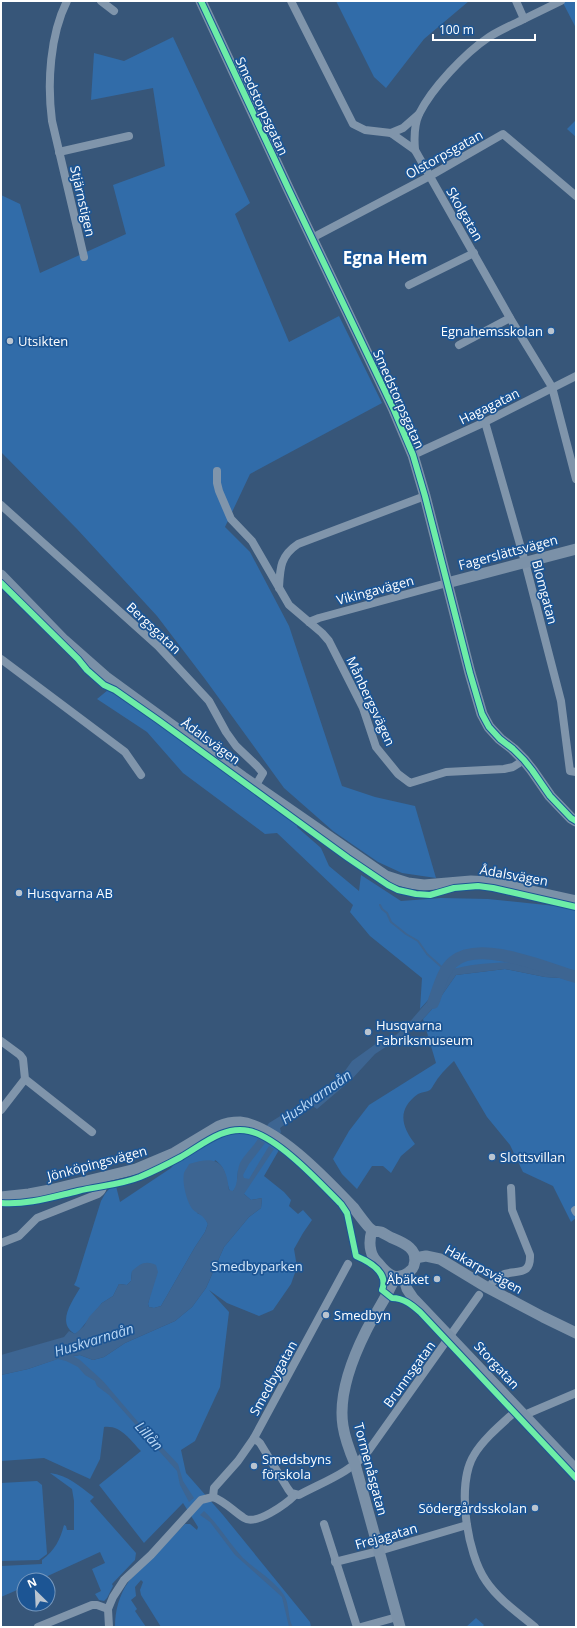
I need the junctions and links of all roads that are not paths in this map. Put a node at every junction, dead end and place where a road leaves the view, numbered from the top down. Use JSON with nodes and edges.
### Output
{"nodes":[{"id":1,"x":65,"y":1,"type":"edge"},
{"id":2,"x":101,"y":1,"type":"edge"},
{"id":3,"x":201,"y":1,"type":"edge"},
{"id":4,"x":291,"y":1,"type":"edge"},
{"id":5,"x":516,"y":1,"type":"edge"},
{"id":6,"x":561,"y":1,"type":"edge"},
{"id":7,"x":114,"y":11,"type":"dead end"},
{"id":8,"x":524,"y":19,"type":"junction"},
{"id":9,"x":419,"y":114,"type":"junction"},
{"id":10,"x":391,"y":133,"type":"junction"},
{"id":11,"x":129,"y":136,"type":"dead end"},
{"id":12,"x":415,"y":150,"type":"junction"},
{"id":13,"x":59,"y":152,"type":"junction"},
{"id":14,"x":430,"y":176,"type":"junction"},
{"id":15,"x":576,"y":196,"type":"edge"},
{"id":16,"x":312,"y":238,"type":"junction"},
{"id":17,"x":474,"y":253,"type":"junction"},
{"id":18,"x":84,"y":257,"type":"dead end"},
{"id":19,"x":409,"y":285,"type":"dead end"},
{"id":20,"x":510,"y":318,"type":"junction"},
{"id":21,"x":459,"y":345,"type":"dead end"},
{"id":22,"x":576,"y":376,"type":"edge"},
{"id":23,"x":552,"y":387,"type":"junction"},
{"id":24,"x":485,"y":422,"type":"junction"},
{"id":25,"x":413,"y":455,"type":"junction"},
{"id":26,"x":217,"y":472,"type":"dead end"},
{"id":27,"x":576,"y":478,"type":"edge"},
{"id":28,"x":425,"y":496,"type":"junction"},
{"id":29,"x":1,"y":506,"type":"edge"},
{"id":30,"x":576,"y":549,"type":"edge"},
{"id":31,"x":525,"y":562,"type":"junction"},
{"id":32,"x":1,"y":575,"type":"edge"},
{"id":33,"x":447,"y":583,"type":"junction"},
{"id":34,"x":279,"y":589,"type":"junction"},
{"id":35,"x":309,"y":622,"type":"junction"},
{"id":36,"x":1,"y":659,"type":"edge"},
{"id":37,"x":524,"y":760,"type":"junction"},
{"id":38,"x":573,"y":771,"type":"edge"},
{"id":39,"x":142,"y":774,"type":"dead end"},
{"id":40,"x":256,"y":786,"type":"junction"},
{"id":41,"x":576,"y":822,"type":"edge"},
{"id":42,"x":576,"y":901,"type":"edge"},
{"id":43,"x":1,"y":1041,"type":"edge"},
{"id":44,"x":25,"y":1079,"type":"junction"},
{"id":45,"x":1,"y":1110,"type":"edge"},
{"id":46,"x":92,"y":1132,"type":"dead end"},
{"id":47,"x":102,"y":1178,"type":"junction"},
{"id":48,"x":511,"y":1188,"type":"dead end"},
{"id":49,"x":1,"y":1197,"type":"edge"},
{"id":50,"x":372,"y":1230,"type":"junction"},
{"id":51,"x":1,"y":1243,"type":"edge"},
{"id":52,"x":415,"y":1258,"type":"junction"},
{"id":53,"x":348,"y":1264,"type":"dead end"},
{"id":54,"x":399,"y":1276,"type":"junction"},
{"id":55,"x":488,"y":1288,"type":"junction"},
{"id":56,"x":479,"y":1296,"type":"dead end"},
{"id":57,"x":576,"y":1333,"type":"edge"},
{"id":58,"x":451,"y":1337,"type":"junction"},
{"id":59,"x":576,"y":1393,"type":"edge"},
{"id":60,"x":522,"y":1412,"type":"junction"},
{"id":61,"x":254,"y":1438,"type":"junction"},
{"id":62,"x":355,"y":1464,"type":"junction"},
{"id":63,"x":576,"y":1470,"type":"edge"},
{"id":64,"x":295,"y":1495,"type":"junction"},
{"id":65,"x":213,"y":1497,"type":"junction"},
{"id":66,"x":324,"y":1524,"type":"dead end"},
{"id":67,"x":467,"y":1525,"type":"junction"},
{"id":68,"x":379,"y":1551,"type":"junction"},
{"id":69,"x":336,"y":1562,"type":"junction"},
{"id":70,"x":108,"y":1608,"type":"junction"},
{"id":71,"x":399,"y":1622,"type":"edge"},
{"id":72,"x":38,"y":1627,"type":"edge"},
{"id":73,"x":109,"y":1627,"type":"edge"},
{"id":74,"x":357,"y":1627,"type":"edge"},
{"id":75,"x":361,"y":1627,"type":"edge"},
{"id":76,"x":535,"y":1627,"type":"edge"}],
"edges":[{"from":1,"to":13,"type":"street","name":"Stjärnstigen"},
{"from":2,"to":7,"type":"street"},
{"from":3,"to":16,"type":"street","name":"Smedstorpsgatan"},
{"from":4,"to":10,"type":"street","name":"Skolgatan"},
{"from":5,"to":8,"type":"street"},
{"from":6,"to":8,"type":"street"},
{"from":8,"to":9,"type":"street"},
{"from":9,"to":10,"type":"street"},
{"from":9,"to":12,"type":"street"},
{"from":10,"to":12,"type":"street","name":"Skolgatan"},
{"from":11,"to":13,"type":"street","name":"Stjärnstigen"},
{"from":12,"to":14,"type":"street","name":"Skolgatan"},
{"from":13,"to":18,"type":"street","name":"Stjärnstigen"},
{"from":14,"to":15,"type":"street","name":"Olstorpsgatan"},
{"from":14,"to":16,"type":"street","name":"Olstorpsgatan"},
{"from":14,"to":17,"type":"street","name":"Skolgatan"},
{"from":16,"to":25,"type":"street","name":"Smedstorpsgatan"},
{"from":17,"to":19,"type":"street"},
{"from":17,"to":20,"type":"street","name":"Skolgatan"},
{"from":20,"to":21,"type":"street"},
{"from":20,"to":23,"type":"street","name":"Skolgatan"},
{"from":22,"to":23,"type":"street","name":"Hagagatan"},
{"from":23,"to":24,"type":"street","name":"Hagagatan"},
{"from":23,"to":27,"type":"street","name":"Skolgatan"},
{"from":24,"to":25,"type":"street","name":"Hagagatan"},
{"from":24,"to":31,"type":"street","name":"Blomgatan"},
{"from":25,"to":28,"type":"street","name":"Smedstorpsgatan"},
{"from":26,"to":34,"type":"street","name":"Månbergsvägen"},
{"from":28,"to":33,"type":"street","name":"Smedstorpsgatan"},
{"from":28,"to":34,"type":"street"},
{"from":29,"to":40,"type":"street","name":"Bergsgatan"},
{"from":30,"to":31,"type":"street","name":"Fagerslättsvägen"},
{"from":31,"to":33,"type":"street","name":"Fagerslättsvägen"},
{"from":31,"to":38,"type":"street","name":"Blomgatan"},
{"from":32,"to":40,"type":"street","name":"Ådalsvägen"},
{"from":33,"to":35,"type":"street","name":"Vikingavägen"},
{"from":33,"to":37,"type":"street","name":"Smedstorpsgatan"},
{"from":34,"to":35,"type":"street","name":"Månbergsvägen"},
{"from":35,"to":37,"type":"street","name":"Månbergsvägen"},
{"from":36,"to":39,"type":"street"},
{"from":37,"to":41,"type":"street","name":"Smedstorpsgatan"},
{"from":40,"to":42,"type":"street","name":"Ådalsvägen"},
{"from":43,"to":44,"type":"street"},
{"from":44,"to":45,"type":"street"},
{"from":44,"to":46,"type":"street"},
{"from":47,"to":49,"type":"street","name":"Jönköpingsvägen"},
{"from":47,"to":50,"type":"street","name":"Jönköpingsvägen"},
{"from":47,"to":51,"type":"street"},
{"from":48,"to":55,"type":"street"},
{"from":50,"to":52,"type":"street"},
{"from":50,"to":54,"type":"street"},
{"from":52,"to":54,"type":"street","name":"Tormenåsgatan"},
{"from":52,"to":55,"type":"street","name":"Hakarpsvägen"},
{"from":53,"to":61,"type":"street","name":"Smedbygatan"},
{"from":54,"to":58,"type":"street","name":"Storgatan"},
{"from":54,"to":62,"type":"street","name":"Tormenåsgatan"},
{"from":55,"to":57,"type":"street","name":"Hakarpsvägen"},
{"from":56,"to":58,"type":"street","name":"Brunnsgatan"},
{"from":58,"to":60,"type":"street","name":"Storgatan"},
{"from":58,"to":62,"type":"street","name":"Brunnsgatan"},
{"from":59,"to":60,"type":"street"},
{"from":60,"to":63,"type":"street","name":"Storgatan"},
{"from":60,"to":67,"type":"street"},
{"from":61,"to":64,"type":"street"},
{"from":61,"to":65,"type":"street","name":"Smedbygatan"},
{"from":62,"to":64,"type":"street","name":"Brunnsgatan"},
{"from":62,"to":68,"type":"street","name":"Tormenåsgatan"},
{"from":64,"to":65,"type":"street"},
{"from":65,"to":70,"type":"street"},
{"from":66,"to":69,"type":"street"},
{"from":67,"to":68,"type":"street","name":"Frejagatan"},
{"from":67,"to":76,"type":"street"},
{"from":68,"to":69,"type":"street","name":"Frejagatan"},
{"from":68,"to":71,"type":"street","name":"Tormenåsgatan"},
{"from":69,"to":74,"type":"street"},
{"from":70,"to":72,"type":"street"},
{"from":70,"to":73,"type":"street"},
{"from":71,"to":75,"type":"street"}]}
